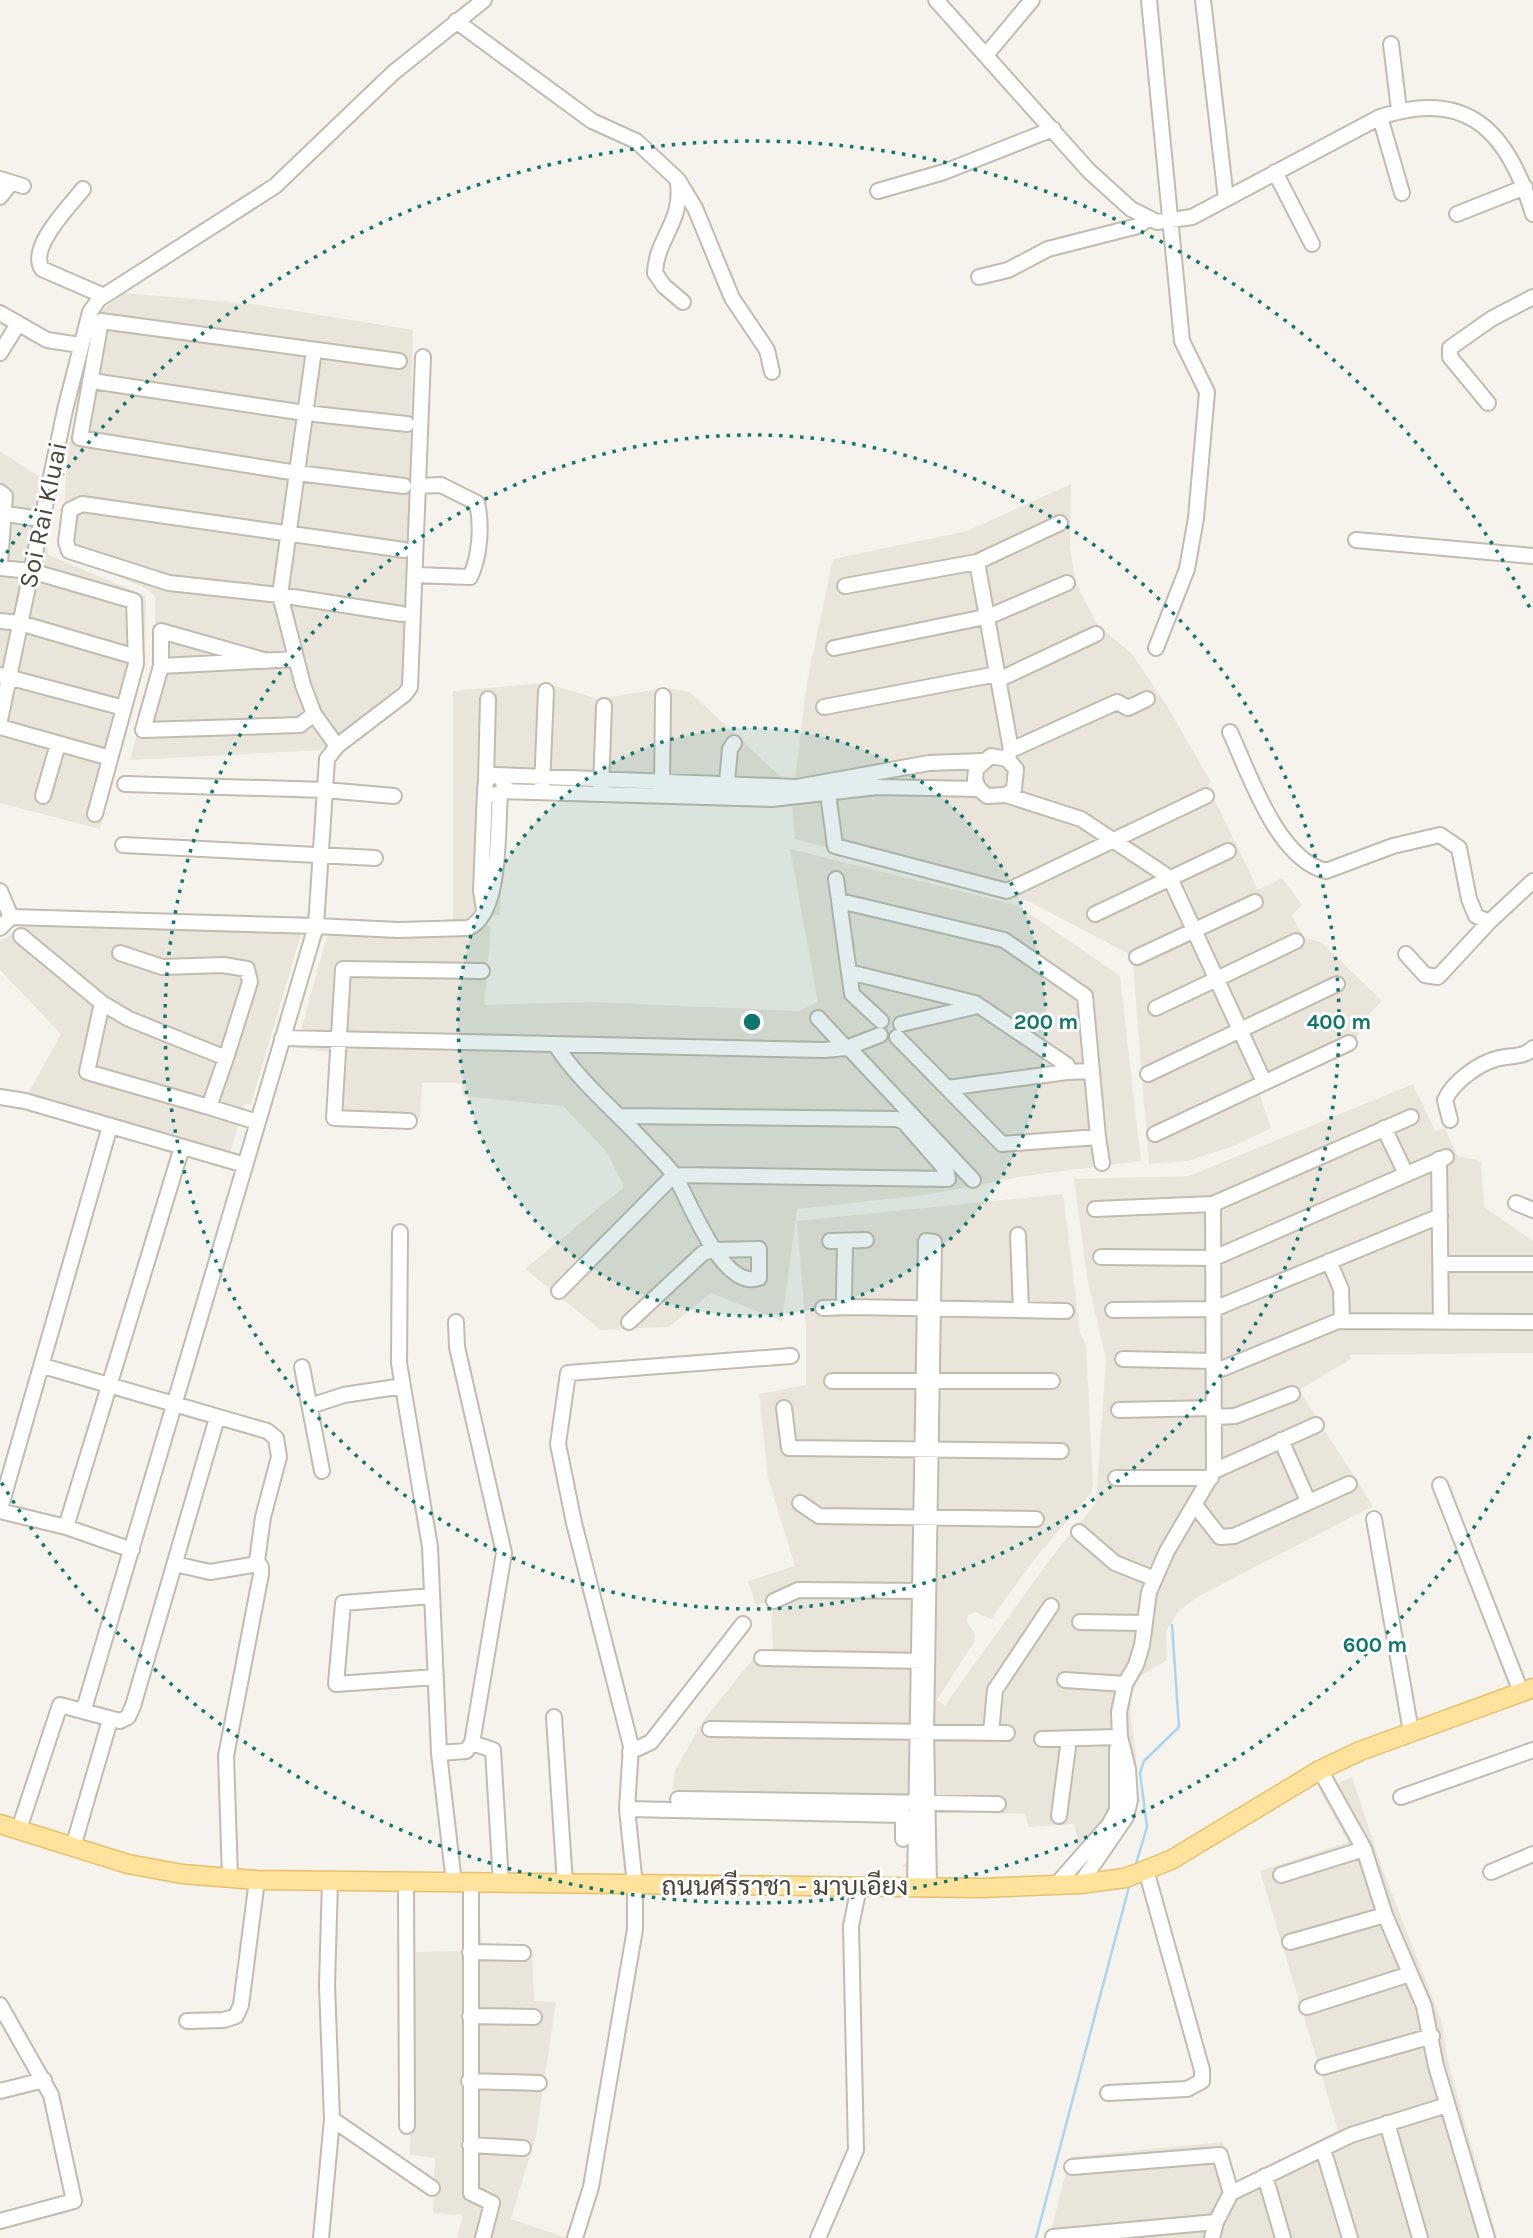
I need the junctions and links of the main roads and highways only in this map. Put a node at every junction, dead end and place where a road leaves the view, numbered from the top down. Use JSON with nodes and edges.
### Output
{"nodes":[{"id":1,"x":1527,"y":1690,"type":"edge"},
{"id":2,"x":0,"y":1824,"type":"edge"}],
"edges":[{"from":1,"to":2,"type":"main road","name":"ถนนศรีราชา - มาบเอียง"}]}
